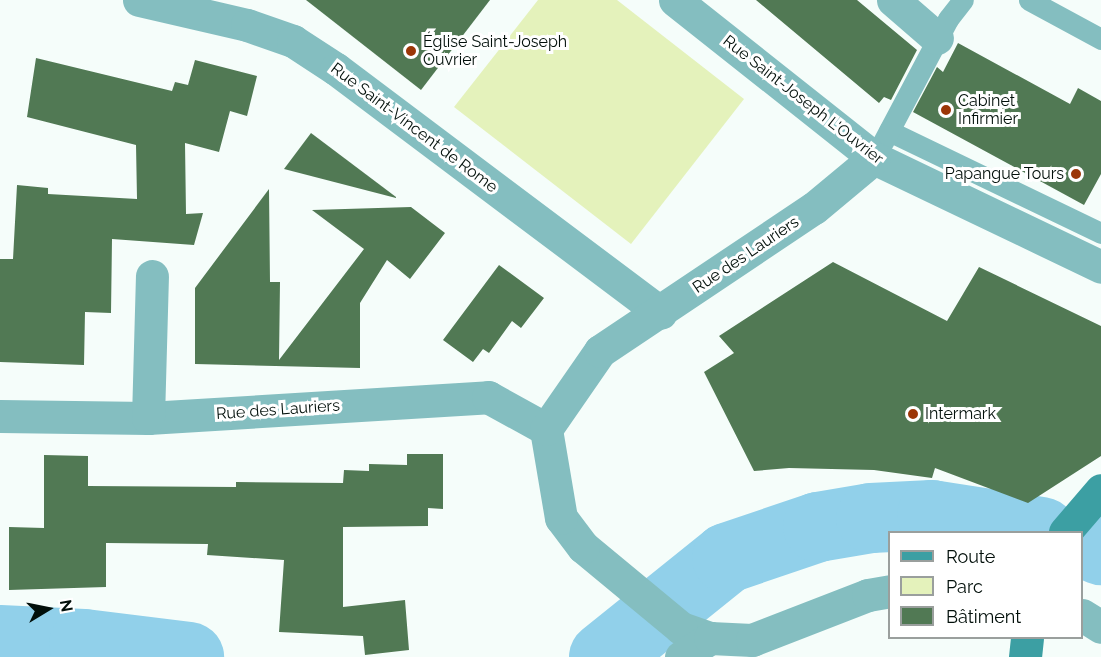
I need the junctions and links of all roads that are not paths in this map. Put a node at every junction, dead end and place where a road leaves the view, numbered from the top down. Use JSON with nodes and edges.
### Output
{"nodes":[{"id":1,"x":139,"y":0,"type":"edge"},
{"id":2,"x":675,"y":0,"type":"edge"},
{"id":3,"x":893,"y":0,"type":"edge"},
{"id":4,"x":963,"y":0,"type":"edge"},
{"id":5,"x":1029,"y":0,"type":"edge"},
{"id":6,"x":937,"y":38,"type":"junction"},
{"id":7,"x":1101,"y":39,"type":"edge"},
{"id":8,"x":881,"y":144,"type":"junction"},
{"id":9,"x":1101,"y":233,"type":"edge"},
{"id":10,"x":1101,"y":267,"type":"edge"},
{"id":11,"x":152,"y":276,"type":"dead end"},
{"id":12,"x":661,"y":313,"type":"junction"},
{"id":13,"x":0,"y":416,"type":"edge"},
{"id":14,"x":148,"y":418,"type":"junction"},
{"id":15,"x":546,"y":429,"type":"junction"},
{"id":16,"x":1094,"y":497,"type":"edge"},
{"id":17,"x":1066,"y":531,"type":"edge"},
{"id":18,"x":888,"y":591,"type":"edge"},
{"id":19,"x":1083,"y":616,"type":"edge"},
{"id":20,"x":1101,"y":627,"type":"edge"},
{"id":21,"x":1028,"y":639,"type":"edge"},
{"id":22,"x":691,"y":641,"type":"edge"},
{"id":23,"x":1025,"y":657,"type":"edge"}],
"edges":[{"from":1,"to":12,"type":"street","name":"Rue Saint-Vincent de Rome"},
{"from":2,"to":8,"type":"street","name":"Rue Saint-Joseph L'Ouvrier"},
{"from":3,"to":6,"type":"street"},
{"from":4,"to":6,"type":"lane"},
{"from":5,"to":7,"type":"lane"},
{"from":6,"to":8,"type":"lane"},
{"from":8,"to":9,"type":"lane"},
{"from":8,"to":10,"type":"street","name":"Rue Saint-Joseph L'Ouvrier"},
{"from":8,"to":12,"type":"street","name":"Rue des Lauriers"},
{"from":11,"to":14,"type":"street"},
{"from":12,"to":15,"type":"street","name":"Rue des Lauriers"},
{"from":13,"to":14,"type":"street","name":"Rue des Lauriers"},
{"from":14,"to":15,"type":"street","name":"Rue des Lauriers"},
{"from":15,"to":22,"type":"street"},
{"from":16,"to":17,"type":"main road"},
{"from":18,"to":22,"type":"street"},
{"from":19,"to":20,"type":"street"},
{"from":21,"to":23,"type":"main road"}]}
